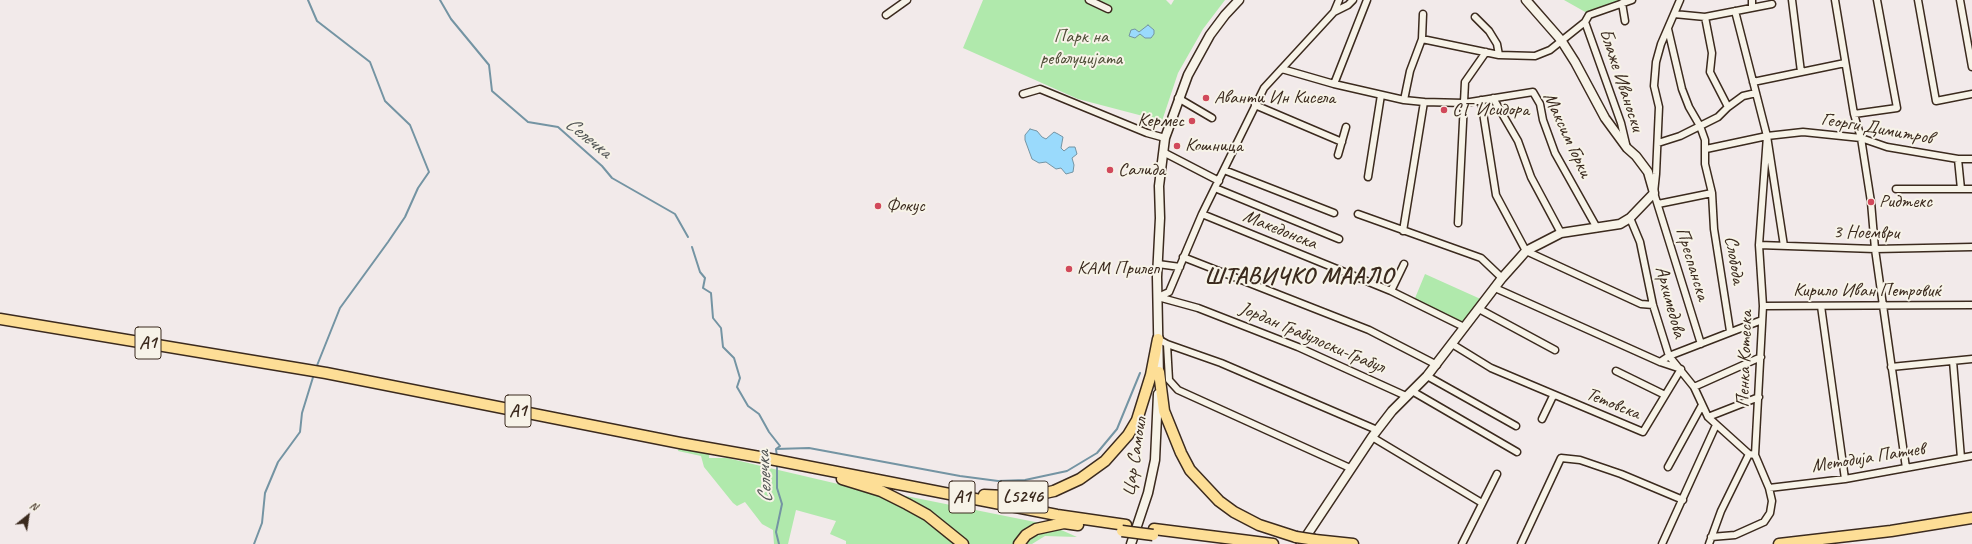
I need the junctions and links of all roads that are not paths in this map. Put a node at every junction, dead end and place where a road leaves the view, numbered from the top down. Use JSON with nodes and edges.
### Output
{"nodes":[{"id":1,"x":907,"y":0,"type":"edge"},
{"id":2,"x":1089,"y":0,"type":"edge"},
{"id":3,"x":1240,"y":0,"type":"edge"},
{"id":4,"x":1340,"y":0,"type":"edge"},
{"id":5,"x":1353,"y":0,"type":"edge"},
{"id":6,"x":1367,"y":0,"type":"edge"},
{"id":7,"x":1526,"y":0,"type":"edge"},
{"id":8,"x":1632,"y":0,"type":"edge"},
{"id":9,"x":1680,"y":0,"type":"edge"},
{"id":10,"x":1752,"y":0,"type":"edge"},
{"id":11,"x":1792,"y":0,"type":"edge"},
{"id":12,"x":1834,"y":0,"type":"edge"},
{"id":13,"x":1877,"y":0,"type":"edge"},
{"id":14,"x":1918,"y":0,"type":"edge"},
{"id":15,"x":1960,"y":0,"type":"edge"},
{"id":16,"x":1622,"y":3,"type":"junction"},
{"id":17,"x":1772,"y":4,"type":"dead end"},
{"id":18,"x":1108,"y":8,"type":"dead end"},
{"id":19,"x":1752,"y":8,"type":"junction"},
{"id":20,"x":1735,"y":11,"type":"junction"},
{"id":21,"x":1334,"y":12,"type":"junction"},
{"id":22,"x":1423,"y":14,"type":"dead end"},
{"id":23,"x":1674,"y":14,"type":"junction"},
{"id":24,"x":886,"y":15,"type":"dead end"},
{"id":25,"x":1475,"y":17,"type":"dead end"},
{"id":26,"x":1705,"y":17,"type":"junction"},
{"id":27,"x":1625,"y":21,"type":"dead end"},
{"id":28,"x":1585,"y":22,"type":"junction"},
{"id":29,"x":1668,"y":29,"type":"junction"},
{"id":30,"x":1422,"y":39,"type":"junction"},
{"id":31,"x":1561,"y":40,"type":"junction"},
{"id":32,"x":1486,"y":52,"type":"junction"},
{"id":33,"x":1499,"y":55,"type":"junction"},
{"id":34,"x":1845,"y":63,"type":"junction"},
{"id":35,"x":1972,"y":67,"type":"edge"},
{"id":36,"x":1282,"y":69,"type":"junction"},
{"id":37,"x":1801,"y":72,"type":"junction"},
{"id":38,"x":1753,"y":82,"type":"junction"},
{"id":39,"x":1334,"y":84,"type":"junction"},
{"id":40,"x":1756,"y":93,"type":"junction"},
{"id":41,"x":1023,"y":94,"type":"dead end"},
{"id":42,"x":1972,"y":94,"type":"edge"},
{"id":43,"x":1381,"y":95,"type":"junction"},
{"id":44,"x":1178,"y":98,"type":"junction"},
{"id":45,"x":1493,"y":98,"type":"junction"},
{"id":46,"x":1404,"y":100,"type":"junction"},
{"id":47,"x":1481,"y":100,"type":"junction"},
{"id":48,"x":1424,"y":102,"type":"junction"},
{"id":49,"x":1464,"y":103,"type":"junction"},
{"id":50,"x":1255,"y":105,"type":"junction"},
{"id":51,"x":1728,"y":107,"type":"junction"},
{"id":52,"x":1854,"y":114,"type":"junction"},
{"id":53,"x":1212,"y":118,"type":"dead end"},
{"id":54,"x":1700,"y":126,"type":"junction"},
{"id":55,"x":1346,"y":127,"type":"dead end"},
{"id":56,"x":1767,"y":136,"type":"junction"},
{"id":57,"x":1165,"y":138,"type":"junction"},
{"id":58,"x":1861,"y":138,"type":"junction"},
{"id":59,"x":1342,"y":142,"type":"junction"},
{"id":60,"x":1658,"y":143,"type":"junction"},
{"id":61,"x":1627,"y":148,"type":"junction"},
{"id":62,"x":1706,"y":149,"type":"junction"},
{"id":63,"x":1163,"y":152,"type":"junction"},
{"id":64,"x":1338,"y":155,"type":"dead end"},
{"id":65,"x":1958,"y":159,"type":"junction"},
{"id":66,"x":1972,"y":159,"type":"edge"},
{"id":67,"x":1224,"y":170,"type":"junction"},
{"id":68,"x":1368,"y":177,"type":"dead end"},
{"id":69,"x":1219,"y":181,"type":"junction"},
{"id":70,"x":1215,"y":188,"type":"junction"},
{"id":71,"x":1896,"y":189,"type":"dead end"},
{"id":72,"x":1961,"y":189,"type":"junction"},
{"id":73,"x":1972,"y":189,"type":"edge"},
{"id":74,"x":1712,"y":192,"type":"junction"},
{"id":75,"x":1654,"y":193,"type":"junction"},
{"id":76,"x":1658,"y":204,"type":"junction"},
{"id":77,"x":1334,"y":213,"type":"dead end"},
{"id":78,"x":1202,"y":214,"type":"junction"},
{"id":79,"x":1358,"y":214,"type":"dead end"},
{"id":80,"x":1630,"y":218,"type":"junction"},
{"id":81,"x":1458,"y":223,"type":"dead end"},
{"id":82,"x":1597,"y":228,"type":"junction"},
{"id":83,"x":1403,"y":231,"type":"junction"},
{"id":84,"x":1562,"y":233,"type":"junction"},
{"id":85,"x":1339,"y":239,"type":"dead end"},
{"id":86,"x":1759,"y":245,"type":"junction"},
{"id":87,"x":1784,"y":246,"type":"junction"},
{"id":88,"x":1972,"y":247,"type":"edge"},
{"id":89,"x":1875,"y":249,"type":"junction"},
{"id":90,"x":1526,"y":251,"type":"junction"},
{"id":91,"x":1183,"y":257,"type":"junction"},
{"id":92,"x":1158,"y":264,"type":"junction"},
{"id":93,"x":1404,"y":264,"type":"dead end"},
{"id":94,"x":1180,"y":267,"type":"junction"},
{"id":95,"x":1502,"y":278,"type":"junction"},
{"id":96,"x":1495,"y":288,"type":"junction"},
{"id":97,"x":1391,"y":291,"type":"junction"},
{"id":98,"x":1158,"y":296,"type":"junction"},
{"id":99,"x":1653,"y":305,"type":"junction"},
{"id":100,"x":1972,"y":305,"type":"edge"},
{"id":101,"x":1763,"y":306,"type":"junction"},
{"id":102,"x":1821,"y":306,"type":"junction"},
{"id":103,"x":1883,"y":306,"type":"junction"},
{"id":104,"x":1479,"y":309,"type":"junction"},
{"id":105,"x":0,"y":319,"type":"edge"},
{"id":106,"x":1762,"y":320,"type":"junction"},
{"id":107,"x":1464,"y":327,"type":"junction"},
{"id":108,"x":1730,"y":331,"type":"junction"},
{"id":109,"x":1162,"y":342,"type":"junction"},
{"id":110,"x":1452,"y":344,"type":"junction"},
{"id":111,"x":1701,"y":344,"type":"junction"},
{"id":112,"x":1555,"y":350,"type":"dead end"},
{"id":113,"x":1669,"y":356,"type":"junction"},
{"id":114,"x":1761,"y":357,"type":"junction"},
{"id":115,"x":1972,"y":359,"type":"edge"},
{"id":116,"x":1953,"y":361,"type":"junction"},
{"id":117,"x":1660,"y":362,"type":"junction"},
{"id":118,"x":1436,"y":365,"type":"junction"},
{"id":119,"x":1891,"y":367,"type":"junction"},
{"id":120,"x":1682,"y":369,"type":"junction"},
{"id":121,"x":1616,"y":371,"type":"dead end"},
{"id":122,"x":1159,"y":372,"type":"junction"},
{"id":123,"x":1427,"y":376,"type":"junction"},
{"id":124,"x":1694,"y":387,"type":"junction"},
{"id":125,"x":1409,"y":394,"type":"junction"},
{"id":126,"x":1553,"y":396,"type":"junction"},
{"id":127,"x":1665,"y":396,"type":"junction"},
{"id":128,"x":1759,"y":398,"type":"junction"},
{"id":129,"x":1702,"y":405,"type":"junction"},
{"id":130,"x":1708,"y":417,"type":"junction"},
{"id":131,"x":1542,"y":419,"type":"dead end"},
{"id":132,"x":1716,"y":425,"type":"junction"},
{"id":133,"x":1516,"y":426,"type":"dead end"},
{"id":134,"x":1377,"y":430,"type":"junction"},
{"id":135,"x":1372,"y":437,"type":"junction"},
{"id":136,"x":710,"y":448,"type":"joint"},
{"id":137,"x":1517,"y":452,"type":"dead end"},
{"id":138,"x":1752,"y":455,"type":"junction"},
{"id":139,"x":1972,"y":456,"type":"edge"},
{"id":140,"x":1961,"y":458,"type":"junction"},
{"id":141,"x":798,"y":467,"type":"junction"},
{"id":142,"x":1668,"y":467,"type":"dead end"},
{"id":143,"x":1350,"y":468,"type":"junction"},
{"id":144,"x":1906,"y":468,"type":"junction"},
{"id":145,"x":1497,"y":474,"type":"dead end"},
{"id":146,"x":1845,"y":479,"type":"junction"},
{"id":147,"x":1769,"y":488,"type":"junction"},
{"id":148,"x":1683,"y":500,"type":"junction"},
{"id":149,"x":1482,"y":503,"type":"junction"},
{"id":150,"x":1972,"y":518,"type":"edge"},
{"id":151,"x":1124,"y":528,"type":"junction"},
{"id":152,"x":1153,"y":532,"type":"junction"},
{"id":153,"x":1312,"y":536,"type":"junction"},
{"id":154,"x":1711,"y":537,"type":"junction"},
{"id":155,"x":1298,"y":540,"type":"edge"},
{"id":156,"x":963,"y":544,"type":"edge"},
{"id":157,"x":1019,"y":544,"type":"edge"},
{"id":158,"x":1131,"y":544,"type":"edge"},
{"id":159,"x":1241,"y":544,"type":"edge"},
{"id":160,"x":1273,"y":544,"type":"edge"},
{"id":161,"x":1353,"y":544,"type":"edge"},
{"id":162,"x":1462,"y":544,"type":"edge"},
{"id":163,"x":1521,"y":544,"type":"edge"},
{"id":164,"x":1662,"y":544,"type":"edge"},
{"id":165,"x":1708,"y":544,"type":"edge"},
{"id":166,"x":1780,"y":544,"type":"edge"}],
"edges":[{"from":1,"to":24,"type":"street"},
{"from":2,"to":18,"type":"street"},
{"from":3,"to":44,"type":"street","number":"L5246"},
{"from":4,"to":21,"type":"street"},
{"from":5,"to":21,"type":"street"},
{"from":6,"to":39,"type":"street"},
{"from":7,"to":31,"type":"street","name":"Блаже Иваноски"},
{"from":8,"to":16,"type":"street","name":"Блаже Иваноски"},
{"from":9,"to":23,"type":"street"},
{"from":10,"to":19,"type":"street"},
{"from":11,"to":37,"type":"street"},
{"from":12,"to":34,"type":"street"},
{"from":13,"to":52,"type":"street"},
{"from":14,"to":42,"type":"street"},
{"from":15,"to":35,"type":"street"},
{"from":16,"to":27,"type":"street","name":"Блаже Иваноски"},
{"from":16,"to":28,"type":"street","name":"Блаже Иваноски"},
{"from":17,"to":19,"type":"street"},
{"from":19,"to":20,"type":"street"},
{"from":20,"to":26,"type":"street"},
{"from":20,"to":38,"type":"street","name":"Пенка Котеска"},
{"from":21,"to":36,"type":"street"},
{"from":22,"to":30,"type":"street"},
{"from":23,"to":26,"type":"street"},
{"from":23,"to":29,"type":"street"},
{"from":25,"to":33,"type":"street"},
{"from":26,"to":51,"type":"street"},
{"from":28,"to":31,"type":"street","name":"Блаже Иваноски"},
{"from":28,"to":61,"type":"street","name":"Блаже Иваноски"},
{"from":29,"to":54,"type":"street","name":"Слобода"},
{"from":29,"to":60,"type":"street"},
{"from":30,"to":32,"type":"street"},
{"from":30,"to":46,"type":"street"},
{"from":31,"to":33,"type":"street"},
{"from":31,"to":61,"type":"street","name":"Блаже Иваноски"},
{"from":32,"to":33,"type":"street"},
{"from":32,"to":49,"type":"street"},
{"from":34,"to":37,"type":"street"},
{"from":34,"to":52,"type":"street"},
{"from":36,"to":39,"type":"street","name":"Максим Горки"},
{"from":36,"to":50,"type":"street"},
{"from":37,"to":38,"type":"street"},
{"from":38,"to":40,"type":"street","name":"Пенка Котеска"},
{"from":39,"to":43,"type":"street","name":"Максим Горки"},
{"from":40,"to":51,"type":"street"},
{"from":40,"to":56,"type":"street","name":"Пенка Котеска"},
{"from":41,"to":57,"type":"street"},
{"from":43,"to":46,"type":"street","name":"Максим Горки"},
{"from":43,"to":68,"type":"street"},
{"from":44,"to":53,"type":"street"},
{"from":44,"to":57,"type":"street","number":"L5246"},
{"from":45,"to":47,"type":"street","name":"Максим Горки"},
{"from":45,"to":82,"type":"street","name":"Максим Горки"},
{"from":45,"to":84,"type":"street"},
{"from":46,"to":48,"type":"street","name":"Максим Горки"},
{"from":47,"to":49,"type":"street","name":"Максим Горки"},
{"from":47,"to":90,"type":"street"},
{"from":48,"to":49,"type":"street","name":"Максим Горки"},
{"from":48,"to":83,"type":"street"},
{"from":49,"to":81,"type":"street"},
{"from":50,"to":59,"type":"street"},
{"from":50,"to":67,"type":"street"},
{"from":51,"to":54,"type":"street"},
{"from":52,"to":58,"type":"street"},
{"from":54,"to":60,"type":"street"},
{"from":54,"to":62,"type":"street","name":"Слобода"},
{"from":55,"to":59,"type":"street"},
{"from":56,"to":58,"type":"street","name":"Георги Димитров"},
{"from":56,"to":62,"type":"street"},
{"from":56,"to":86,"type":"street","name":"Пенка Котеска"},
{"from":56,"to":87,"type":"street","name":"Пенка Котеска"},
{"from":57,"to":63,"type":"street","number":"L5246"},
{"from":58,"to":65,"type":"street","name":"Георги Димитров"},
{"from":58,"to":89,"type":"street"},
{"from":59,"to":64,"type":"street"},
{"from":60,"to":75,"type":"street"},
{"from":61,"to":75,"type":"street","name":"Блаже Иваноски"},
{"from":62,"to":74,"type":"street","name":"Слобода"},
{"from":63,"to":69,"type":"street"},
{"from":63,"to":92,"type":"street","number":"L5246"},
{"from":65,"to":66,"type":"street","name":"Георги Димитров"},
{"from":65,"to":72,"type":"street"},
{"from":67,"to":69,"type":"street"},
{"from":67,"to":77,"type":"street"},
{"from":69,"to":70,"type":"street"},
{"from":70,"to":78,"type":"street"},
{"from":70,"to":85,"type":"street"},
{"from":71,"to":72,"type":"street"},
{"from":72,"to":73,"type":"street"},
{"from":74,"to":76,"type":"street"},
{"from":74,"to":108,"type":"street","name":"Слобода"},
{"from":75,"to":76,"type":"street","name":"Преспанска"},
{"from":75,"to":80,"type":"street"},
{"from":76,"to":111,"type":"street","name":"Преспанска"},
{"from":78,"to":91,"type":"street"},
{"from":78,"to":97,"type":"street","name":"Македонска"},
{"from":79,"to":83,"type":"street"},
{"from":80,"to":82,"type":"street"},
{"from":80,"to":99,"type":"street","name":"Архимедова"},
{"from":82,"to":84,"type":"street"},
{"from":83,"to":95,"type":"street"},
{"from":84,"to":90,"type":"street"},
{"from":86,"to":87,"type":"street","name":"3 Ноември"},
{"from":86,"to":101,"type":"street","name":"Пенка Котеска"},
{"from":87,"to":89,"type":"street","name":"3 Ноември"},
{"from":88,"to":89,"type":"street","name":"3 Ноември"},
{"from":89,"to":103,"type":"street"},
{"from":90,"to":95,"type":"street"},
{"from":90,"to":99,"type":"street"},
{"from":91,"to":94,"type":"street"},
{"from":91,"to":118,"type":"street"},
{"from":92,"to":94,"type":"street"},
{"from":92,"to":98,"type":"street","number":"L5246"},
{"from":93,"to":97,"type":"street"},
{"from":94,"to":98,"type":"street"},
{"from":95,"to":96,"type":"street"},
{"from":96,"to":104,"type":"street"},
{"from":96,"to":117,"type":"street"},
{"from":97,"to":107,"type":"street","name":"Македонска"},
{"from":98,"to":109,"type":"street","number":"L5246"},
{"from":98,"to":125,"type":"street","name":"Јордан Грабулоски-Грабул"},
{"from":99,"to":113,"type":"street","name":"Архимедова"},
{"from":100,"to":103,"type":"street","name":"Кирило Иван Петровиќ"},
{"from":101,"to":102,"type":"street","name":"Кирило Иван Петровиќ"},
{"from":101,"to":106,"type":"street","name":"Пенка Котеска"},
{"from":102,"to":103,"type":"street","name":"Кирило Иван Петровиќ"},
{"from":102,"to":146,"type":"street"},
{"from":103,"to":119,"type":"street"},
{"from":104,"to":107,"type":"street"},
{"from":104,"to":112,"type":"street"},
{"from":105,"to":136,"type":"main road","number":"A1"},
{"from":106,"to":108,"type":"street"},
{"from":106,"to":114,"type":"street","name":"Пенка Котеска"},
{"from":107,"to":110,"type":"street"},
{"from":108,"to":111,"type":"street"},
{"from":109,"to":122,"type":"street","number":"L5246"},
{"from":109,"to":134,"type":"street"},
{"from":109,"to":141,"type":"main road","number":"L5246"},
{"from":109,"to":143,"type":"street"},
{"from":110,"to":118,"type":"street"},
{"from":110,"to":126,"type":"street","name":"Тетовска"},
{"from":111,"to":113,"type":"street"},
{"from":113,"to":117,"type":"street"},
{"from":113,"to":120,"type":"street","name":"Архимедова"},
{"from":114,"to":124,"type":"street"},
{"from":114,"to":128,"type":"street","name":"Пенка Котеска"},
{"from":115,"to":116,"type":"street"},
{"from":116,"to":119,"type":"street"},
{"from":116,"to":140,"type":"street"},
{"from":117,"to":120,"type":"street"},
{"from":118,"to":123,"type":"street"},
{"from":119,"to":144,"type":"street"},
{"from":120,"to":124,"type":"street","name":"Архимедова"},
{"from":120,"to":127,"type":"street","name":"Тетовска"},
{"from":121,"to":127,"type":"street","name":"Тетовска"},
{"from":122,"to":155,"type":"main road","number":"L5246"},
{"from":122,"to":158,"type":"street","name":"Цар Самоил","number":"L5246"},
{"from":123,"to":125,"type":"street"},
{"from":123,"to":133,"type":"street"},
{"from":124,"to":129,"type":"street","name":"Архимедова"},
{"from":125,"to":134,"type":"street"},
{"from":125,"to":137,"type":"street"},
{"from":126,"to":127,"type":"street","name":"Тетовска"},
{"from":126,"to":131,"type":"street"},
{"from":128,"to":130,"type":"street"},
{"from":128,"to":138,"type":"street","name":"Пенка Котеска"},
{"from":129,"to":130,"type":"street","name":"Архимедова"},
{"from":129,"to":142,"type":"street"},
{"from":130,"to":132,"type":"street","name":"Архимедова"},
{"from":132,"to":138,"type":"street","name":"Архимедова"},
{"from":132,"to":148,"type":"street"},
{"from":134,"to":135,"type":"street"},
{"from":135,"to":143,"type":"street"},
{"from":135,"to":149,"type":"street"},
{"from":136,"to":141,"type":"main road","number":"L5246"},
{"from":138,"to":147,"type":"street","name":"Пенка Котеска"},
{"from":138,"to":154,"type":"street"},
{"from":139,"to":140,"type":"street","name":"Методиjа Патчев"},
{"from":140,"to":144,"type":"street","name":"Методиjа Патчев"},
{"from":141,"to":151,"type":"main road","number":"A1"},
{"from":141,"to":156,"type":"main road","number":"L5246"},
{"from":143,"to":153,"type":"street"},
{"from":144,"to":146,"type":"street","name":"Методиjа Патчев"},
{"from":145,"to":149,"type":"street"},
{"from":146,"to":147,"type":"street","name":"Методиjа Патчев"},
{"from":147,"to":154,"type":"street","name":"Пенка Котеска"},
{"from":148,"to":163,"type":"street"},
{"from":148,"to":164,"type":"street"},
{"from":149,"to":162,"type":"street"},
{"from":150,"to":166,"type":"main road"},
{"from":151,"to":152,"type":"main road","number":"A1"},
{"from":151,"to":157,"type":"main road","number":"L5246"},
{"from":152,"to":159,"type":"main road"},
{"from":152,"to":160,"type":"main road","number":"A1"},
{"from":153,"to":155,"type":"main road","number":"L5246","bridge":true},
{"from":153,"to":161,"type":"main road","number":"L5246"},
{"from":154,"to":165,"type":"street"}]}
